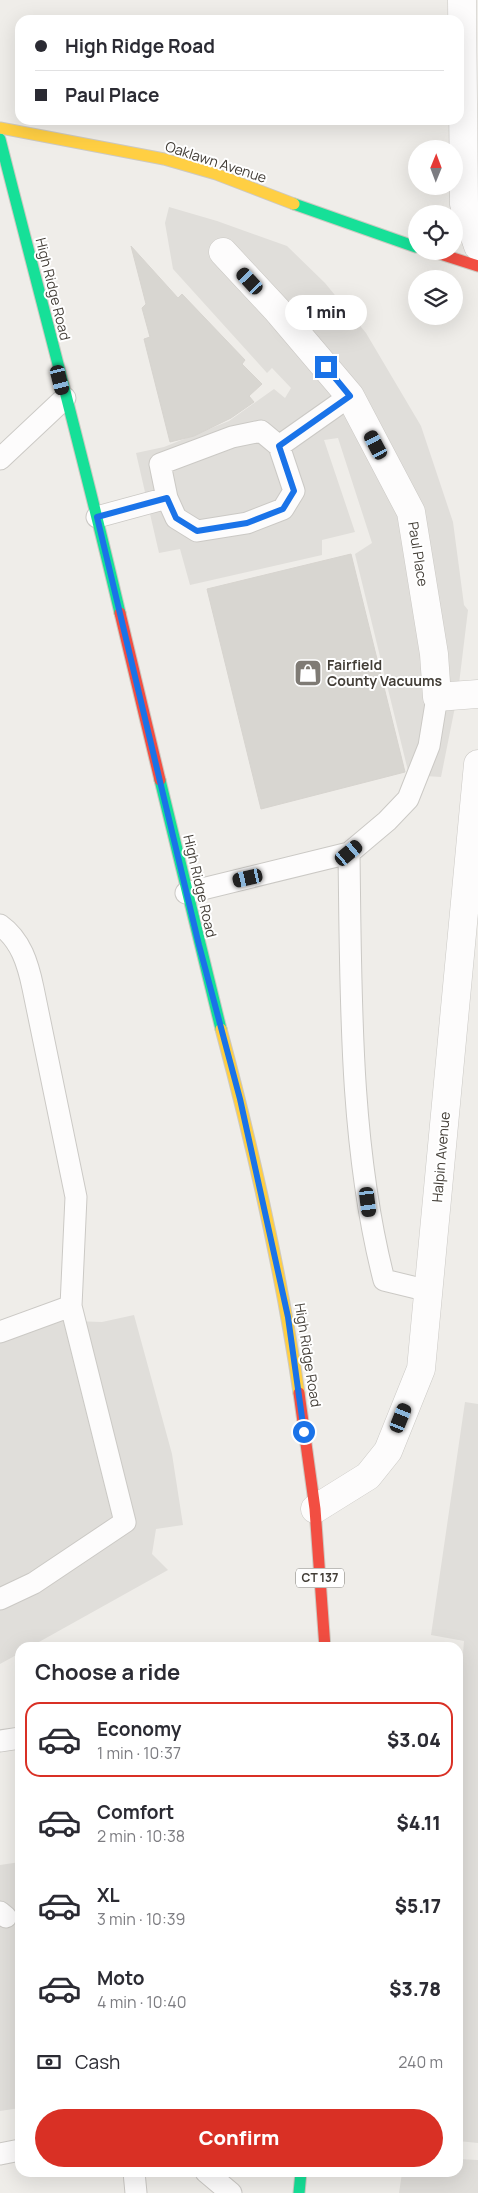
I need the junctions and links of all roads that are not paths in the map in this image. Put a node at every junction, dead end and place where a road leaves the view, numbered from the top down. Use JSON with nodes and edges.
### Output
{"nodes":[{"id":1,"x":462,"y":0,"type":"edge"},
{"id":2,"x":462,"y":15,"type":"edge"},
{"id":3,"x":463,"y":125,"type":"edge"},
{"id":4,"x":0,"y":128,"type":"edge"},
{"id":5,"x":0,"y":140,"type":"edge"},
{"id":6,"x":408,"y":245,"type":"edge"},
{"id":7,"x":478,"y":246,"type":"edge"},
{"id":8,"x":223,"y":252,"type":"dead end"},
{"id":9,"x":459,"y":260,"type":"edge"},
{"id":10,"x":478,"y":266,"type":"edge"},
{"id":11,"x":350,"y":396,"type":"junction"},
{"id":12,"x":65,"y":398,"type":"junction"},
{"id":13,"x":279,"y":446,"type":"junction"},
{"id":14,"x":0,"y":459,"type":"edge"},
{"id":15,"x":167,"y":498,"type":"junction"},
{"id":16,"x":97,"y":517,"type":"junction"},
{"id":17,"x":478,"y":694,"type":"edge"},
{"id":18,"x":437,"y":697,"type":"junction"},
{"id":19,"x":478,"y":764,"type":"edge"},
{"id":20,"x":349,"y":853,"type":"junction"},
{"id":21,"x":186,"y":893,"type":"junction"},
{"id":22,"x":0,"y":925,"type":"edge"},
{"id":23,"x":428,"y":1291,"type":"junction"},
{"id":24,"x":71,"y":1306,"type":"junction"},
{"id":25,"x":0,"y":1332,"type":"edge"},
{"id":26,"x":315,"y":1509,"type":"junction"},
{"id":27,"x":0,"y":1599,"type":"edge"},
{"id":28,"x":326,"y":1642,"type":"edge"},
{"id":29,"x":15,"y":1739,"type":"edge"},
{"id":30,"x":0,"y":1741,"type":"edge"},
{"id":31,"x":15,"y":2151,"type":"edge"},
{"id":32,"x":0,"y":2154,"type":"edge"},
{"id":33,"x":134,"y":2177,"type":"edge"},
{"id":34,"x":212,"y":2177,"type":"edge"},
{"id":35,"x":301,"y":2177,"type":"edge"},
{"id":36,"x":136,"y":2193,"type":"edge"},
{"id":37,"x":231,"y":2193,"type":"edge"},
{"id":38,"x":299,"y":2193,"type":"edge"}],
"edges":[{"from":1,"to":2,"type":"street"},
{"from":3,"to":7,"type":"street"},
{"from":4,"to":6,"type":"main road","name":"Oaklawn Avenue"},
{"from":5,"to":12,"type":"main road","name":"High Ridge Road","number":"CT 137"},
{"from":8,"to":11,"type":"street","name":"Paul Place"},
{"from":9,"to":10,"type":"main road"},
{"from":11,"to":13,"type":"lane"},
{"from":11,"to":18,"type":"street","name":"Paul Place"},
{"from":12,"to":14,"type":"lane"},
{"from":12,"to":16,"type":"main road","name":"High Ridge Road","number":"CT 137"},
{"from":13,"to":15,"type":"lane"},
{"from":13,"to":15,"type":"lane"},
{"from":15,"to":16,"type":"lane"},
{"from":16,"to":21,"type":"main road","name":"High Ridge Road","number":"CT 137"},
{"from":17,"to":18,"type":"street"},
{"from":18,"to":20,"type":"lane"},
{"from":19,"to":23,"type":"street","name":"Halpin Avenue"},
{"from":20,"to":21,"type":"lane"},
{"from":20,"to":23,"type":"lane"},
{"from":21,"to":26,"type":"main road","name":"High Ridge Road","number":"CT 137"},
{"from":22,"to":24,"type":"lane"},
{"from":23,"to":26,"type":"street","name":"Halpin Avenue"},
{"from":24,"to":25,"type":"lane"},
{"from":24,"to":27,"type":"lane"},
{"from":26,"to":28,"type":"main road","name":"High Ridge Road","number":"CT 137"},
{"from":29,"to":30,"type":"lane"},
{"from":31,"to":32,"type":"lane"},
{"from":33,"to":36,"type":"lane"},
{"from":34,"to":37,"type":"lane"},
{"from":35,"to":38,"type":"main road"}]}
